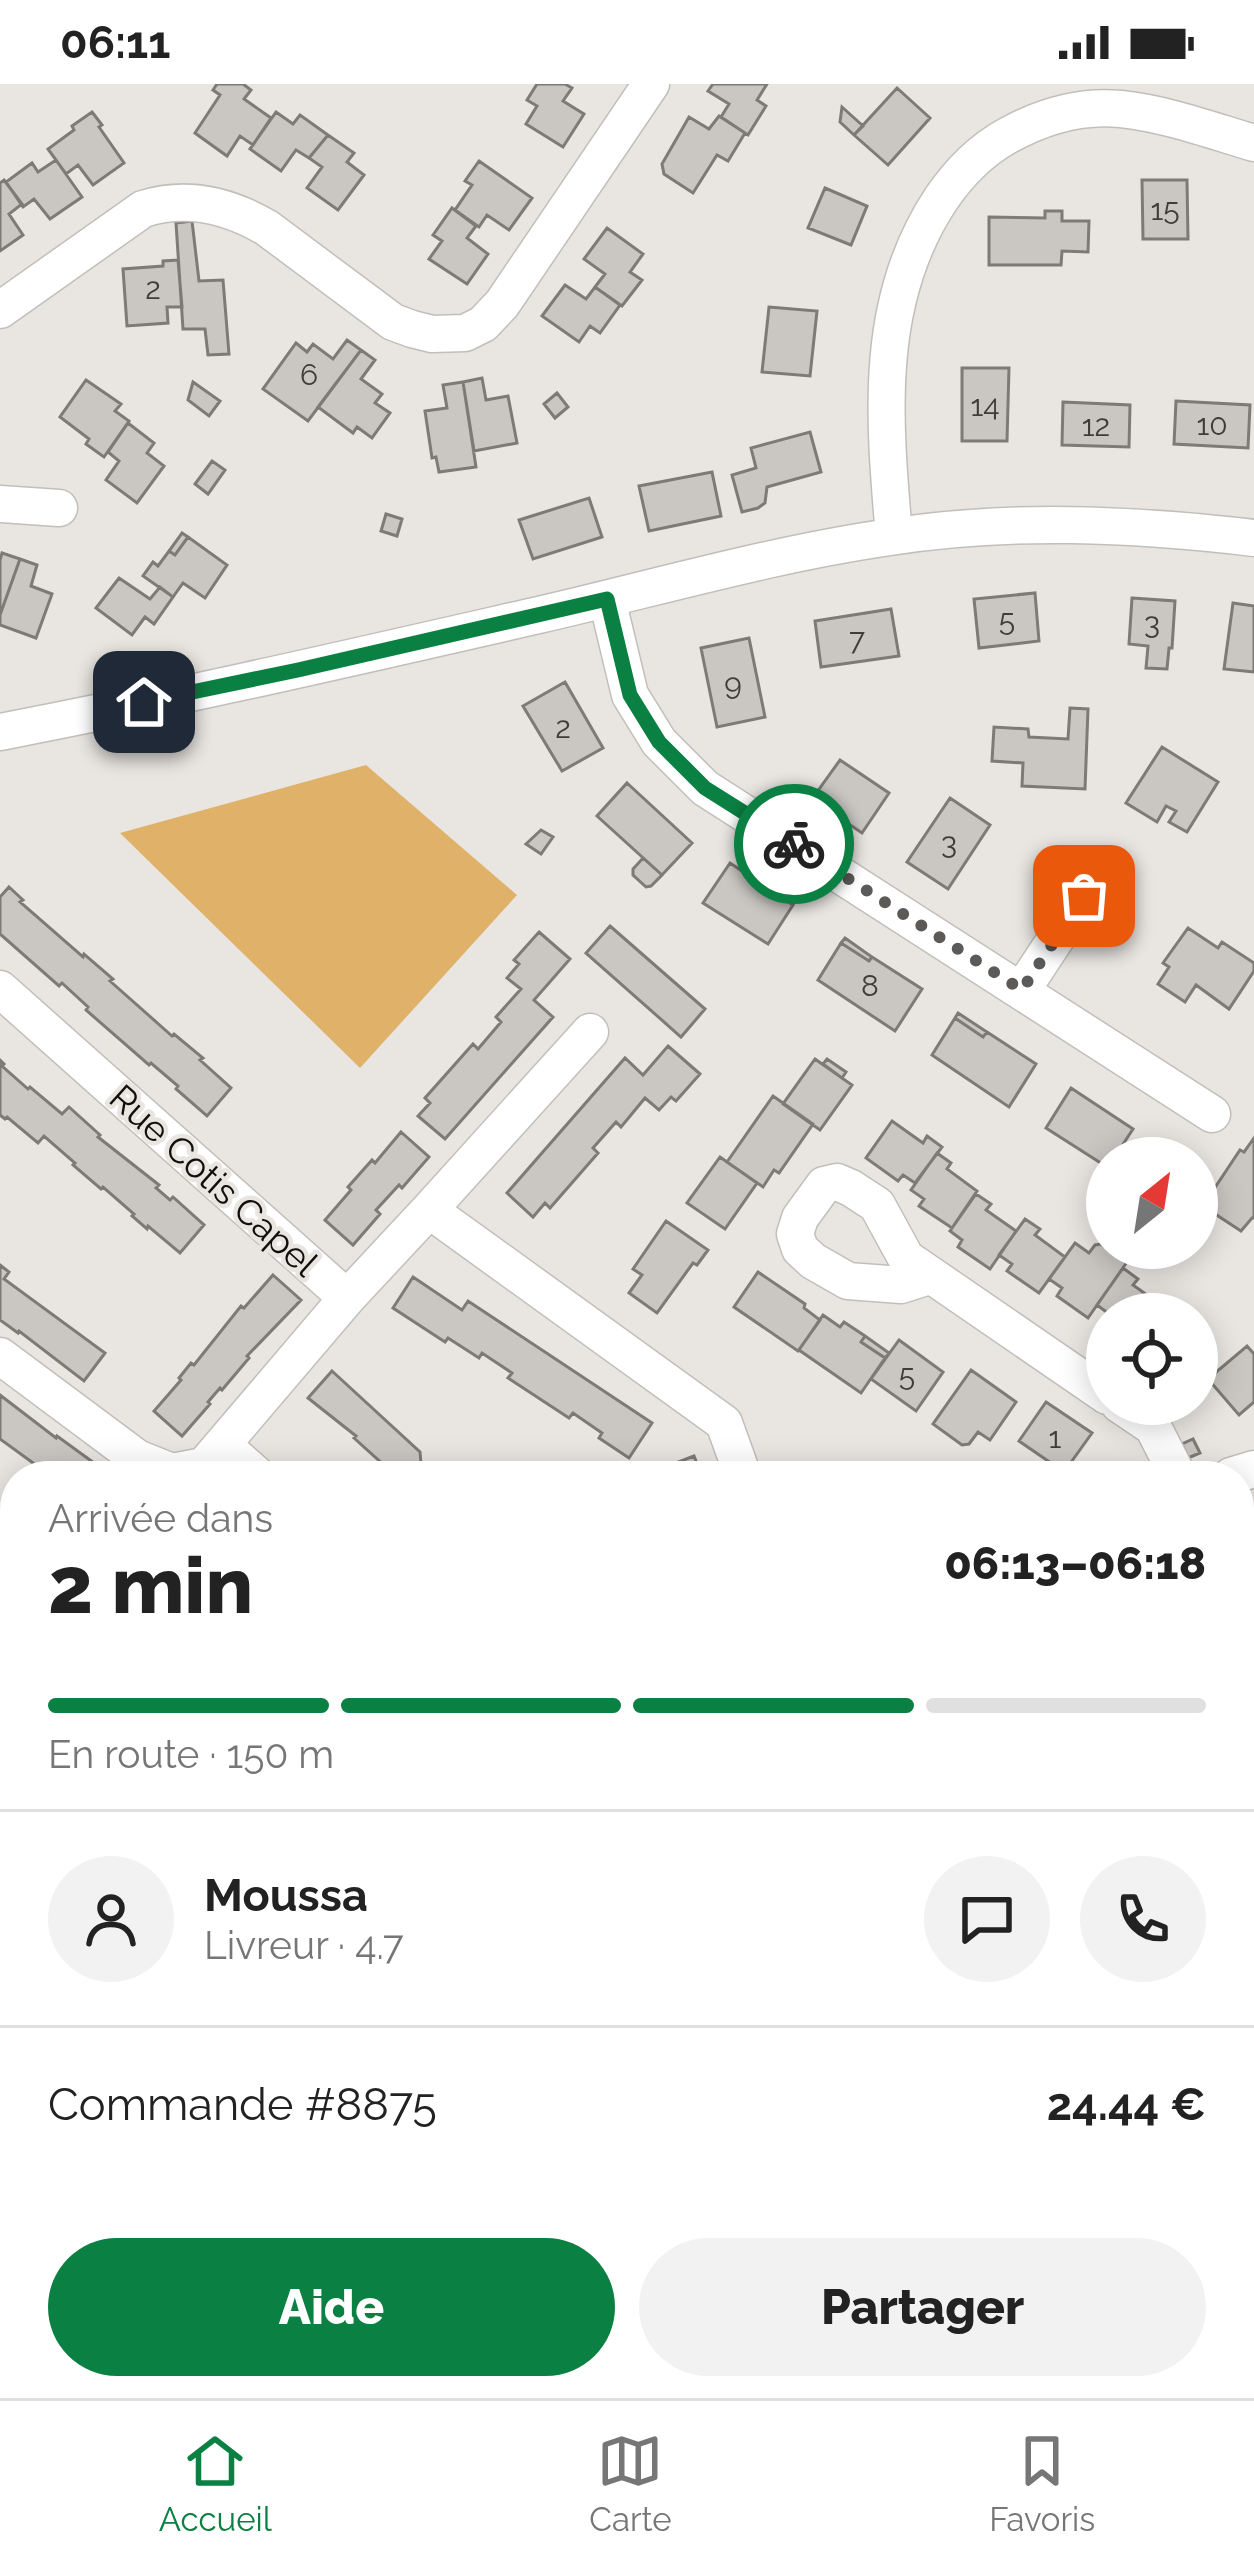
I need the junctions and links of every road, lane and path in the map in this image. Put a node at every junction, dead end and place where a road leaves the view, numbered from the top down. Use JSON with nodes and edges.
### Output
{"nodes":[{"id":1,"x":651,"y":84,"type":"edge"},
{"id":2,"x":1254,"y":143,"type":"edge"},
{"id":3,"x":0,"y":310,"type":"edge"},
{"id":4,"x":0,"y":504,"type":"edge"},
{"id":5,"x":59,"y":508,"type":"dead end"},
{"id":6,"x":894,"y":536,"type":"junction"},
{"id":7,"x":1254,"y":538,"type":"edge"},
{"id":8,"x":607,"y":599,"type":"junction"},
{"id":9,"x":0,"y":732,"type":"edge"},
{"id":10,"x":1084,"y":896,"type":"dead end"},
{"id":11,"x":0,"y":989,"type":"edge"},
{"id":12,"x":1022,"y":990,"type":"junction"},
{"id":13,"x":590,"y":1032,"type":"dead end"},
{"id":14,"x":1212,"y":1114,"type":"dead end"},
{"id":15,"x":429,"y":1210,"type":"junction"},
{"id":16,"x":929,"y":1276,"type":"dead end"},
{"id":17,"x":347,"y":1298,"type":"junction"},
{"id":18,"x":0,"y":1357,"type":"edge"},
{"id":19,"x":1086,"y":1382,"type":"edge"},
{"id":20,"x":1150,"y":1425,"type":"edge"},
{"id":21,"x":224,"y":1446,"type":"junction"},
{"id":22,"x":144,"y":1461,"type":"edge"},
{"id":23,"x":209,"y":1461,"type":"edge"},
{"id":24,"x":241,"y":1461,"type":"edge"},
{"id":25,"x":738,"y":1461,"type":"edge"},
{"id":26,"x":1170,"y":1461,"type":"edge"}],
"edges":[{"from":1,"to":3,"type":"street"},
{"from":2,"to":6,"type":"street"},
{"from":4,"to":5,"type":"street"},
{"from":6,"to":7,"type":"street"},
{"from":6,"to":8,"type":"street"},
{"from":8,"to":9,"type":"street"},
{"from":8,"to":12,"type":"street"},
{"from":10,"to":12,"type":"street"},
{"from":11,"to":17,"type":"street","name":"Rue Cotis Capel"},
{"from":12,"to":14,"type":"street"},
{"from":13,"to":15,"type":"street","name":"Rue Cotis Capel"},
{"from":15,"to":17,"type":"street","name":"Rue Cotis Capel"},
{"from":15,"to":25,"type":"street"},
{"from":16,"to":19,"type":"street"},
{"from":17,"to":21,"type":"street"},
{"from":18,"to":22,"type":"street"},
{"from":20,"to":26,"type":"street"},
{"from":21,"to":23,"type":"street"},
{"from":21,"to":24,"type":"street"}]}
